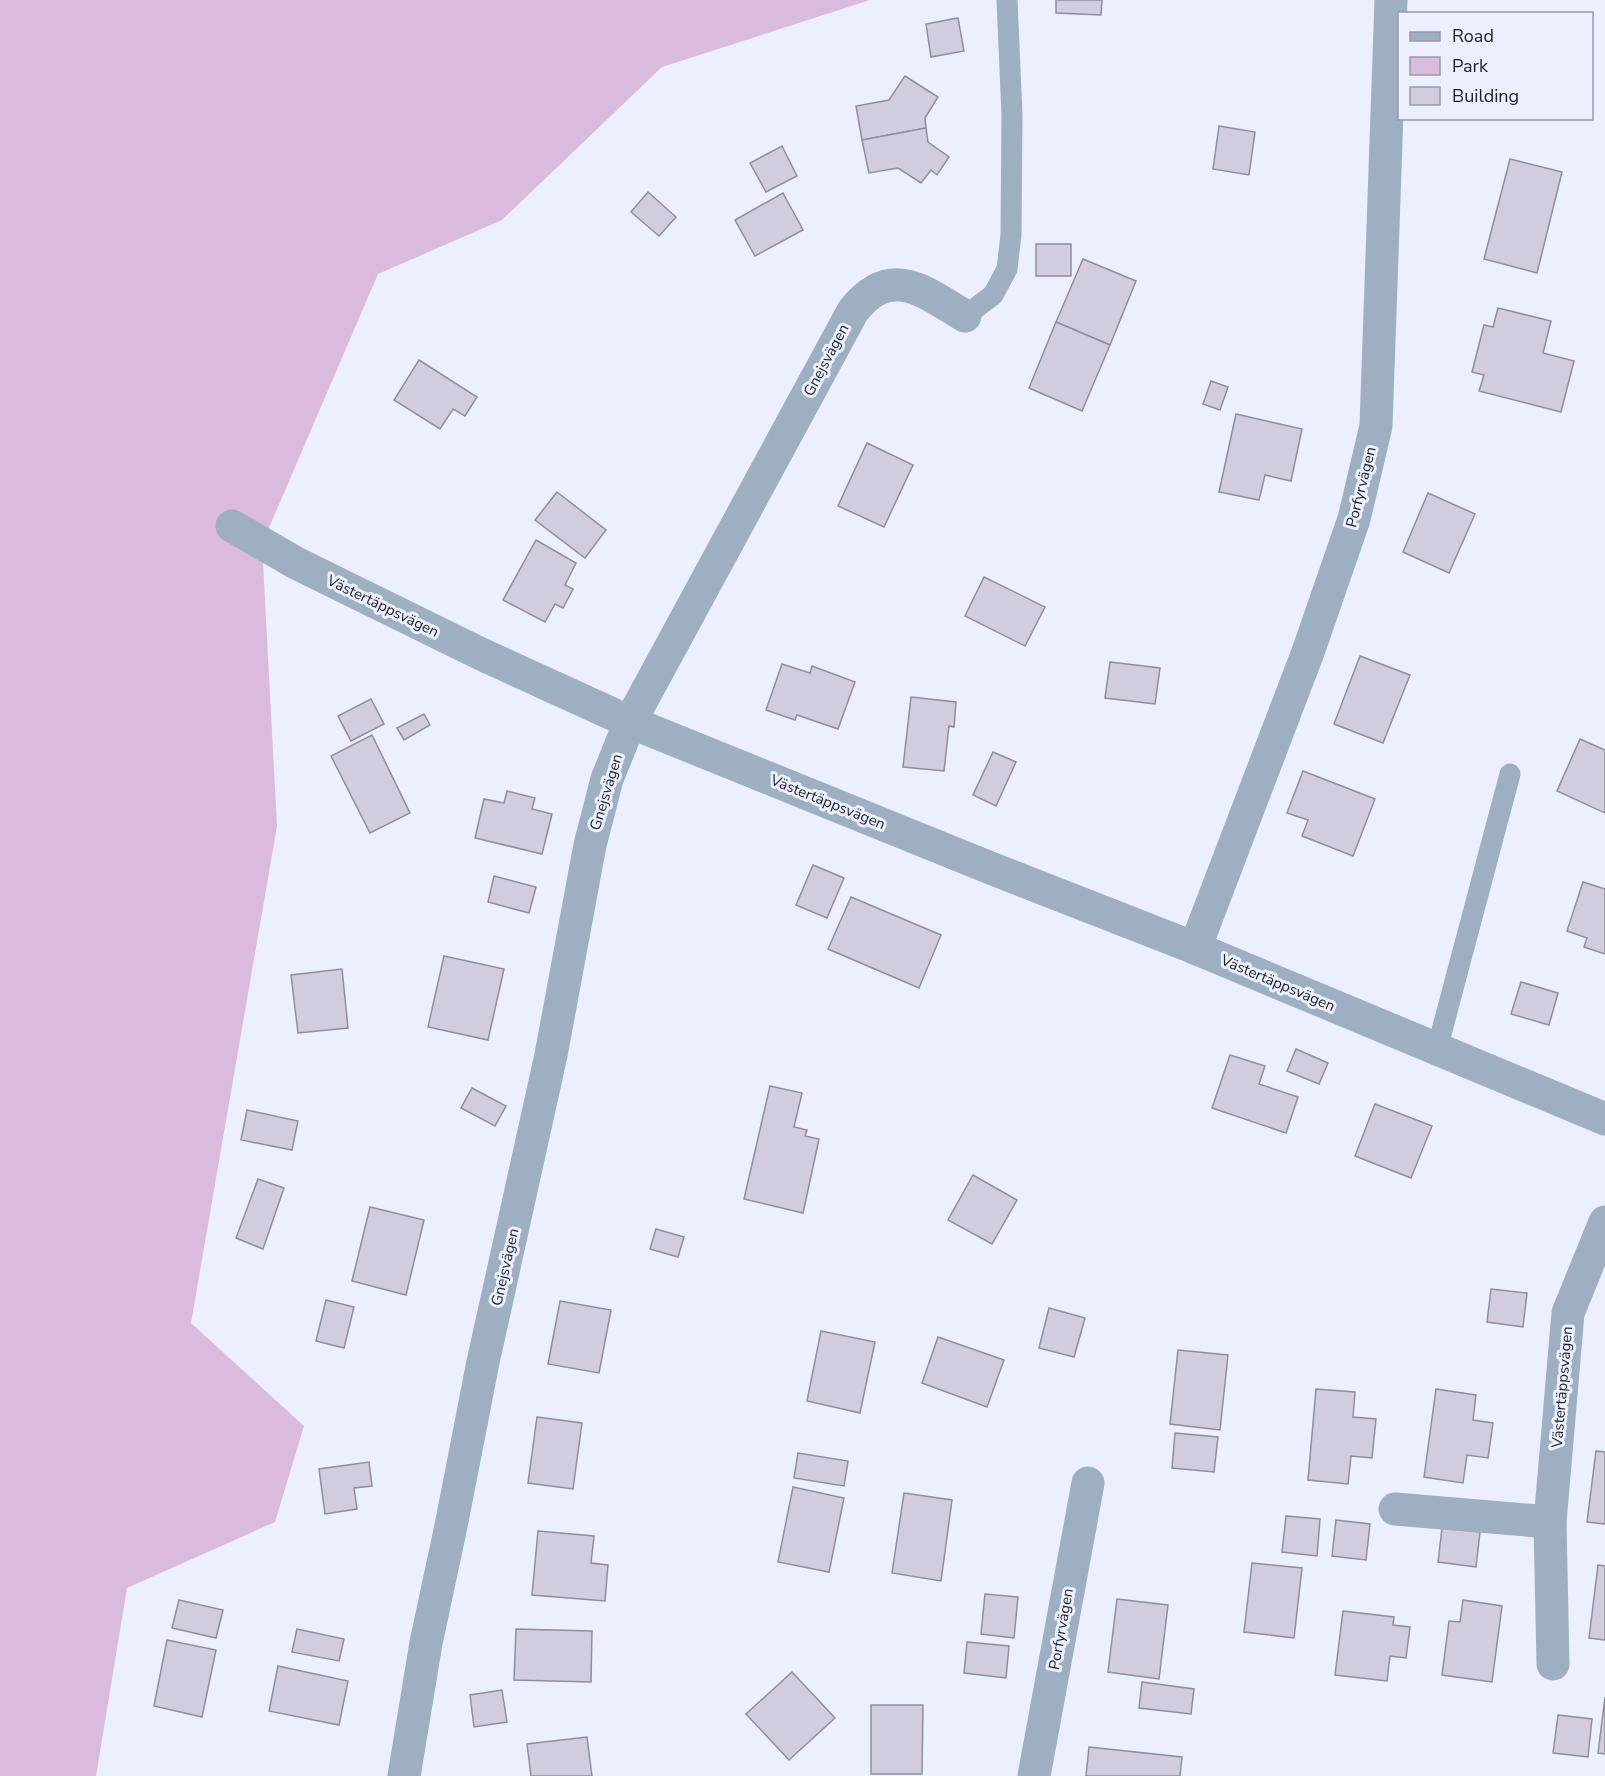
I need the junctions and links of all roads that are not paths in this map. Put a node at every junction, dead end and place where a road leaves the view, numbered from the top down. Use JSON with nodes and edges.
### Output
{"nodes":[{"id":1,"x":1008,"y":0,"type":"edge"},
{"id":2,"x":1391,"y":0,"type":"edge"},
{"id":3,"x":965,"y":316,"type":"joint"},
{"id":4,"x":232,"y":526,"type":"dead end"},
{"id":5,"x":630,"y":722,"type":"junction"},
{"id":6,"x":1510,"y":774,"type":"dead end"},
{"id":7,"x":1195,"y":948,"type":"junction"},
{"id":8,"x":1437,"y":1049,"type":"junction"},
{"id":9,"x":1605,"y":1119,"type":"edge"},
{"id":10,"x":1605,"y":1222,"type":"edge"},
{"id":11,"x":1088,"y":1483,"type":"dead end"},
{"id":12,"x":1395,"y":1509,"type":"dead end"},
{"id":13,"x":1550,"y":1522,"type":"junction"},
{"id":14,"x":1553,"y":1664,"type":"dead end"},
{"id":15,"x":404,"y":1776,"type":"edge"},
{"id":16,"x":1034,"y":1776,"type":"edge"}],
"edges":[{"from":1,"to":3,"type":"lane","name":"Gnejsvägen"},
{"from":2,"to":7,"type":"street","name":"Porfyrvägen"},
{"from":3,"to":5,"type":"street","name":"Gnejsvägen"},
{"from":4,"to":5,"type":"street","name":"Västertäppsvägen"},
{"from":5,"to":7,"type":"street","name":"Västertäppsvägen"},
{"from":5,"to":15,"type":"street","name":"Gnejsvägen"},
{"from":6,"to":8,"type":"lane"},
{"from":7,"to":8,"type":"street","name":"Västertäppsvägen"},
{"from":8,"to":9,"type":"street","name":"Västertäppsvägen"},
{"from":10,"to":13,"type":"street","name":"Västertäppsvägen"},
{"from":11,"to":16,"type":"street","name":"Porfyrvägen"},
{"from":12,"to":13,"type":"street"},
{"from":13,"to":14,"type":"street","name":"Västertäppsvägen"}]}
